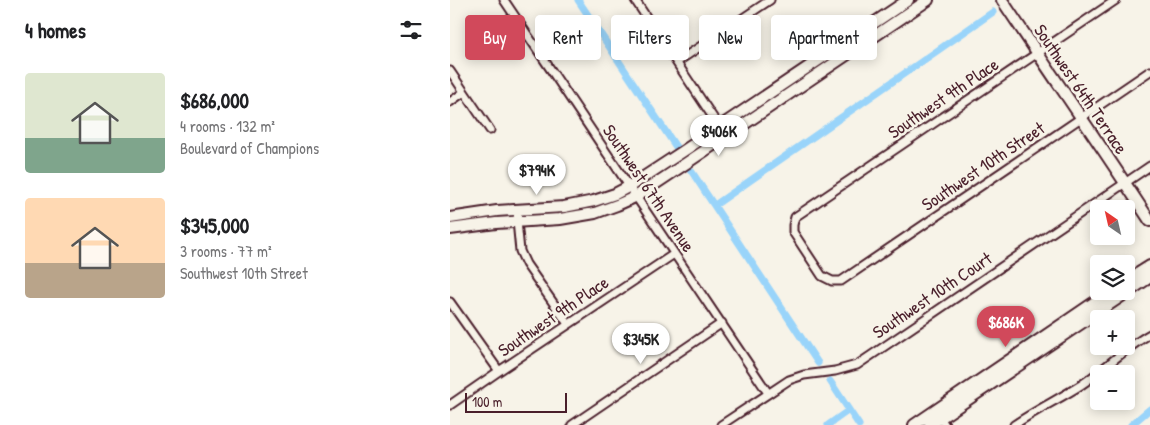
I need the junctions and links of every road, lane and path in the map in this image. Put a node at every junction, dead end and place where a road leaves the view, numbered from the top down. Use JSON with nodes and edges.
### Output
{"nodes":[{"id":1,"x":504,"y":0,"type":"edge"},
{"id":2,"x":635,"y":0,"type":"edge"},
{"id":3,"x":770,"y":0,"type":"edge"},
{"id":4,"x":908,"y":0,"type":"edge"},
{"id":5,"x":928,"y":0,"type":"edge"},
{"id":6,"x":1002,"y":0,"type":"edge"},
{"id":7,"x":1116,"y":0,"type":"edge"},
{"id":8,"x":877,"y":21,"type":"edge"},
{"id":9,"x":877,"y":35,"type":"edge"},
{"id":10,"x":1036,"y":53,"type":"junction"},
{"id":11,"x":819,"y":60,"type":"edge"},
{"id":12,"x":839,"y":60,"type":"edge"},
{"id":13,"x":677,"y":62,"type":"junction"},
{"id":14,"x":450,"y":71,"type":"edge"},
{"id":15,"x":1150,"y":71,"type":"edge"},
{"id":16,"x":464,"y":92,"type":"junction"},
{"id":17,"x":450,"y":102,"type":"edge"},
{"id":18,"x":1080,"y":118,"type":"junction"},
{"id":19,"x":719,"y":128,"type":"junction"},
{"id":20,"x":490,"y":130,"type":"dead end"},
{"id":21,"x":726,"y":137,"type":"junction"},
{"id":22,"x":1150,"y":166,"type":"edge"},
{"id":23,"x":1125,"y":182,"type":"junction"},
{"id":24,"x":630,"y":186,"type":"junction"},
{"id":25,"x":637,"y":196,"type":"junction"},
{"id":26,"x":518,"y":215,"type":"junction"},
{"id":27,"x":450,"y":218,"type":"edge"},
{"id":28,"x":1150,"y":221,"type":"edge"},
{"id":29,"x":450,"y":229,"type":"edge"},
{"id":30,"x":674,"y":254,"type":"junction"},
{"id":31,"x":1150,"y":266,"type":"edge"},
{"id":32,"x":1135,"y":275,"type":"edge"},
{"id":33,"x":1150,"y":277,"type":"edge"},
{"id":34,"x":832,"y":281,"type":"joint"},
{"id":35,"x":1099,"y":300,"type":"edge"},
{"id":36,"x":450,"y":302,"type":"edge"},
{"id":37,"x":722,"y":323,"type":"junction"},
{"id":38,"x":568,"y":324,"type":"junction"},
{"id":39,"x":1150,"y":334,"type":"edge"},
{"id":40,"x":499,"y":371,"type":"junction"},
{"id":41,"x":768,"y":392,"type":"junction"},
{"id":42,"x":450,"y":405,"type":"edge"},
{"id":43,"x":937,"y":421,"type":"edge"},
{"id":44,"x":572,"y":425,"type":"edge"},
{"id":45,"x":721,"y":425,"type":"edge"},
{"id":46,"x":914,"y":425,"type":"edge"},
{"id":47,"x":1014,"y":425,"type":"edge"}],
"edges":[{"from":1,"to":24,"type":"street","name":"Southwest 67th Avenue"},
{"from":2,"to":13,"type":"street"},
{"from":3,"to":13,"type":"street"},
{"from":4,"to":8,"type":"street"},
{"from":5,"to":9,"type":"street"},
{"from":6,"to":10,"type":"street","name":"Southwest 64th Terrace"},
{"from":7,"to":10,"type":"street","name":"Southwest 9th Place"},
{"from":10,"to":18,"type":"street","name":"Southwest 64th Terrace"},
{"from":10,"to":34,"type":"street","name":"Southwest 9th Place"},
{"from":11,"to":19,"type":"street"},
{"from":12,"to":21,"type":"street"},
{"from":13,"to":19,"type":"street"},
{"from":14,"to":16,"type":"street"},
{"from":15,"to":18,"type":"street","name":"Southwest 10th Street"},
{"from":16,"to":17,"type":"street"},
{"from":16,"to":20,"type":"street"},
{"from":18,"to":23,"type":"street","name":"Southwest 64th Terrace"},
{"from":18,"to":34,"type":"street","name":"Southwest 10th Street"},
{"from":19,"to":21,"type":"street"},
{"from":19,"to":24,"type":"street"},
{"from":21,"to":25,"type":"street"},
{"from":22,"to":23,"type":"street","name":"Southwest 10th Court"},
{"from":23,"to":28,"type":"street","name":"Southwest 64th Terrace"},
{"from":23,"to":41,"type":"street","name":"Southwest 10th Court"},
{"from":24,"to":25,"type":"street","name":"Southwest 67th Avenue"},
{"from":24,"to":26,"type":"street"},
{"from":25,"to":26,"type":"street"},
{"from":25,"to":30,"type":"street","name":"Southwest 67th Avenue"},
{"from":26,"to":27,"type":"street"},
{"from":26,"to":29,"type":"street"},
{"from":26,"to":38,"type":"street"},
{"from":30,"to":37,"type":"street","name":"Southwest 67th Avenue"},
{"from":30,"to":38,"type":"street","name":"Southwest 9th Place"},
{"from":31,"to":32,"type":"street"},
{"from":33,"to":43,"type":"street"},
{"from":35,"to":43,"type":"street"},
{"from":36,"to":40,"type":"street"},
{"from":37,"to":41,"type":"street","name":"Southwest 67th Avenue"},
{"from":37,"to":44,"type":"street"},
{"from":38,"to":40,"type":"street","name":"Southwest 9th Place"},
{"from":39,"to":47,"type":"street"},
{"from":40,"to":42,"type":"street","name":"Southwest 9th Place"},
{"from":41,"to":45,"type":"street","name":"Southwest 10th Court"},
{"from":43,"to":46,"type":"street"}]}
